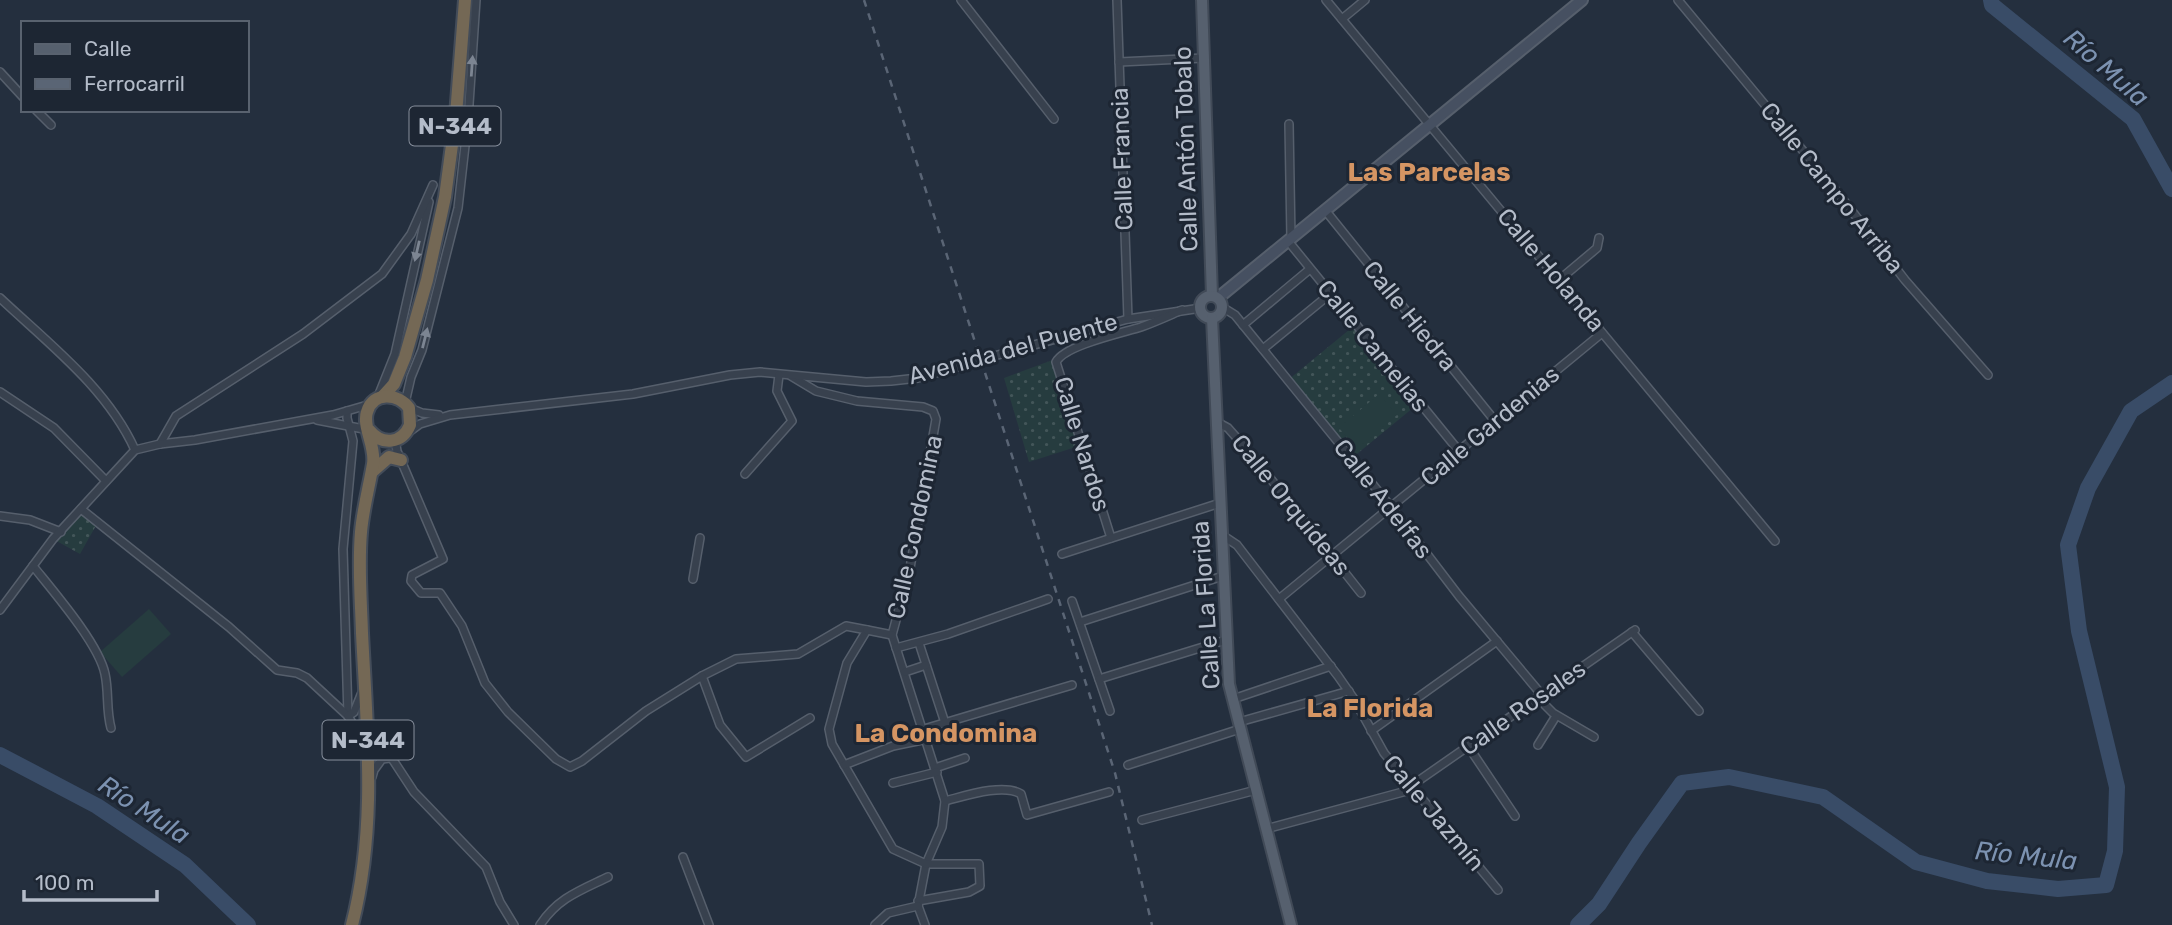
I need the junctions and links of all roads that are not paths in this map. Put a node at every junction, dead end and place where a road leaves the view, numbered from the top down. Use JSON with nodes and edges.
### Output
{"nodes":[{"id":1,"x":465,"y":0,"type":"edge"},
{"id":2,"x":476,"y":0,"type":"edge"},
{"id":3,"x":961,"y":0,"type":"edge"},
{"id":4,"x":1117,"y":0,"type":"edge"},
{"id":5,"x":1202,"y":0,"type":"edge"},
{"id":6,"x":1326,"y":0,"type":"edge"},
{"id":7,"x":1365,"y":0,"type":"edge"},
{"id":8,"x":1581,"y":0,"type":"edge"},
{"id":9,"x":1678,"y":0,"type":"edge"},
{"id":10,"x":1342,"y":19,"type":"junction"},
{"id":11,"x":1204,"y":58,"type":"junction"},
{"id":12,"x":1119,"y":62,"type":"junction"},
{"id":13,"x":0,"y":72,"type":"edge"},
{"id":14,"x":21,"y":95,"type":"edge"},
{"id":15,"x":38,"y":112,"type":"edge"},
{"id":16,"x":1054,"y":119,"type":"dead end"},
{"id":17,"x":1289,"y":124,"type":"dead end"},
{"id":18,"x":1430,"y":124,"type":"junction"},
{"id":19,"x":51,"y":125,"type":"dead end"},
{"id":20,"x":1325,"y":210,"type":"junction"},
{"id":21,"x":1599,"y":238,"type":"dead end"},
{"id":22,"x":1289,"y":240,"type":"junction"},
{"id":23,"x":1310,"y":269,"type":"junction"},
{"id":24,"x":1559,"y":280,"type":"junction"},
{"id":25,"x":1330,"y":294,"type":"junction"},
{"id":26,"x":0,"y":298,"type":"edge"},
{"id":27,"x":1217,"y":300,"type":"junction"},
{"id":28,"x":1200,"y":308,"type":"junction"},
{"id":29,"x":1182,"y":310,"type":"junction"},
{"id":30,"x":1212,"y":318,"type":"junction"},
{"id":31,"x":1128,"y":319,"type":"junction"},
{"id":32,"x":1243,"y":325,"type":"junction"},
{"id":33,"x":1602,"y":332,"type":"junction"},
{"id":34,"x":1263,"y":349,"type":"junction"},
{"id":35,"x":405,"y":358,"type":"junction"},
{"id":36,"x":779,"y":374,"type":"junction"},
{"id":37,"x":1988,"y":375,"type":"dead end"},
{"id":38,"x":791,"y":376,"type":"junction"},
{"id":39,"x":0,"y":393,"type":"edge"},
{"id":40,"x":376,"y":401,"type":"junction"},
{"id":41,"x":406,"y":404,"type":"junction"},
{"id":42,"x":347,"y":411,"type":"junction"},
{"id":43,"x":450,"y":415,"type":"junction"},
{"id":44,"x":306,"y":419,"type":"junction"},
{"id":45,"x":1495,"y":421,"type":"junction"},
{"id":46,"x":1217,"y":422,"type":"junction"},
{"id":47,"x":349,"y":427,"type":"junction"},
{"id":48,"x":369,"y":430,"type":"junction"},
{"id":49,"x":400,"y":438,"type":"junction"},
{"id":50,"x":160,"y":444,"type":"junction"},
{"id":51,"x":135,"y":450,"type":"junction"},
{"id":52,"x":1459,"y":451,"type":"junction"},
{"id":53,"x":401,"y":460,"type":"junction"},
{"id":54,"x":372,"y":468,"type":"junction"},
{"id":55,"x":746,"y":474,"type":"dead end"},
{"id":56,"x":106,"y":481,"type":"junction"},
{"id":57,"x":1220,"y":503,"type":"junction"},
{"id":58,"x":1391,"y":507,"type":"junction"},
{"id":59,"x":81,"y":509,"type":"junction"},
{"id":60,"x":0,"y":516,"type":"edge"},
{"id":61,"x":61,"y":532,"type":"junction"},
{"id":62,"x":1221,"y":535,"type":"junction"},
{"id":63,"x":700,"y":538,"type":"dead end"},
{"id":64,"x":1111,"y":538,"type":"junction"},
{"id":65,"x":1775,"y":541,"type":"dead end"},
{"id":66,"x":1062,"y":554,"type":"dead end"},
{"id":67,"x":1332,"y":555,"type":"junction"},
{"id":68,"x":33,"y":566,"type":"junction"},
{"id":69,"x":1223,"y":576,"type":"junction"},
{"id":70,"x":692,"y":579,"type":"dead end"},
{"id":71,"x":1362,"y":593,"type":"dead end"},
{"id":72,"x":1048,"y":599,"type":"dead end"},
{"id":73,"x":1279,"y":599,"type":"junction"},
{"id":74,"x":1072,"y":601,"type":"dead end"},
{"id":75,"x":0,"y":610,"type":"edge"},
{"id":76,"x":1080,"y":622,"type":"junction"},
{"id":77,"x":867,"y":631,"type":"junction"},
{"id":78,"x":892,"y":635,"type":"junction"},
{"id":79,"x":1226,"y":640,"type":"junction"},
{"id":80,"x":919,"y":642,"type":"junction"},
{"id":81,"x":1497,"y":642,"type":"junction"},
{"id":82,"x":896,"y":648,"type":"junction"},
{"id":83,"x":926,"y":666,"type":"junction"},
{"id":84,"x":1331,"y":666,"type":"junction"},
{"id":85,"x":905,"y":672,"type":"junction"},
{"id":86,"x":702,"y":676,"type":"junction"},
{"id":87,"x":1099,"y":679,"type":"junction"},
{"id":88,"x":365,"y":685,"type":"junction"},
{"id":89,"x":1072,"y":685,"type":"dead end"},
{"id":90,"x":1349,"y":691,"type":"junction"},
{"id":91,"x":1539,"y":695,"type":"junction"},
{"id":92,"x":1233,"y":699,"type":"junction"},
{"id":93,"x":1110,"y":711,"type":"dead end"},
{"id":94,"x":1699,"y":711,"type":"dead end"},
{"id":95,"x":348,"y":716,"type":"junction"},
{"id":96,"x":1556,"y":716,"type":"junction"},
{"id":97,"x":810,"y":718,"type":"dead end"},
{"id":98,"x":368,"y":721,"type":"junction"},
{"id":99,"x":945,"y":723,"type":"junction"},
{"id":100,"x":1240,"y":725,"type":"junction"},
{"id":101,"x":111,"y":727,"type":"dead end"},
{"id":102,"x":924,"y":729,"type":"junction"},
{"id":103,"x":1371,"y":731,"type":"junction"},
{"id":104,"x":1594,"y":737,"type":"dead end"},
{"id":105,"x":927,"y":739,"type":"junction"},
{"id":106,"x":1538,"y":745,"type":"dead end"},
{"id":107,"x":1468,"y":746,"type":"junction"},
{"id":108,"x":368,"y":750,"type":"junction"},
{"id":109,"x":390,"y":758,"type":"junction"},
{"id":110,"x":965,"y":758,"type":"dead end"},
{"id":111,"x":844,"y":765,"type":"junction"},
{"id":112,"x":1128,"y":765,"type":"dead end"},
{"id":113,"x":936,"y":770,"type":"junction"},
{"id":114,"x":893,"y":783,"type":"dead end"},
{"id":115,"x":1413,"y":787,"type":"junction"},
{"id":116,"x":369,"y":788,"type":"junction"},
{"id":117,"x":1256,"y":790,"type":"junction"},
{"id":118,"x":1109,"y":792,"type":"dead end"},
{"id":119,"x":945,"y":801,"type":"junction"},
{"id":120,"x":1515,"y":816,"type":"dead end"},
{"id":121,"x":1142,"y":820,"type":"dead end"},
{"id":122,"x":1266,"y":829,"type":"junction"},
{"id":123,"x":683,"y":857,"type":"dead end"},
{"id":124,"x":926,"y":864,"type":"junction"},
{"id":125,"x":607,"y":877,"type":"dead end"},
{"id":126,"x":1498,"y":890,"type":"dead end"},
{"id":127,"x":918,"y":903,"type":"junction"},
{"id":128,"x":352,"y":925,"type":"edge"},
{"id":129,"x":514,"y":925,"type":"edge"},
{"id":130,"x":540,"y":925,"type":"edge"},
{"id":131,"x":709,"y":925,"type":"edge"},
{"id":132,"x":875,"y":925,"type":"edge"},
{"id":133,"x":925,"y":925,"type":"edge"},
{"id":134,"x":1291,"y":925,"type":"edge"}],
"edges":[{"from":1,"to":35,"type":"highway","number":"N-344"},
{"from":41,"to":2,"type":"street","one_way":true},
{"from":3,"to":16,"type":"street"},
{"from":4,"to":12,"type":"street","name":"Calle Francia"},
{"from":5,"to":11,"type":"main road","name":"Calle Antón Tobalo"},
{"from":6,"to":10,"type":"street","name":"Calle Holanda"},
{"from":7,"to":10,"type":"street"},
{"from":8,"to":18,"type":"street"},
{"from":9,"to":37,"type":"street","name":"Calle Campo Arriba"},
{"from":10,"to":18,"type":"street","name":"Calle Holanda"},
{"from":11,"to":12,"type":"street"},
{"from":11,"to":27,"type":"main road","name":"Calle Antón Tobalo"},
{"from":12,"to":31,"type":"street","name":"Calle Francia"},
{"from":13,"to":14,"type":"street"},
{"from":15,"to":19,"type":"street"},
{"from":17,"to":22,"type":"street"},
{"from":18,"to":20,"type":"street"},
{"from":18,"to":24,"type":"street","name":"Calle Holanda"},
{"from":20,"to":22,"type":"street"},
{"from":20,"to":45,"type":"street","name":"Calle Hiedra"},
{"from":21,"to":24,"type":"street"},
{"from":22,"to":23,"type":"street","name":"Calle Camelias"},
{"from":22,"to":27,"type":"street"},
{"from":23,"to":25,"type":"street","name":"Calle Camelias"},
{"from":23,"to":32,"type":"street"},
{"from":24,"to":33,"type":"street","name":"Calle Holanda"},
{"from":25,"to":34,"type":"street"},
{"from":25,"to":52,"type":"street","name":"Calle Camelias"},
{"from":26,"to":51,"type":"street"},
{"from":27,"to":28,"type":"main road"},
{"from":27,"to":30,"type":"main road"},
{"from":27,"to":32,"type":"street","name":"Calle Adelfas"},
{"from":28,"to":29,"type":"street","name":"Avenida del Puente"},
{"from":28,"to":30,"type":"main road"},
{"from":29,"to":31,"type":"street","name":"Avenida del Puente"},
{"from":29,"to":64,"type":"street","name":"Calle Nardos"},
{"from":30,"to":46,"type":"main road","name":"Calle La Florida"},
{"from":31,"to":38,"type":"street","name":"Avenida del Puente","bridge":true},
{"from":32,"to":34,"type":"street","name":"Calle Adelfas"},
{"from":33,"to":45,"type":"street","name":"Calle Gardenias"},
{"from":33,"to":65,"type":"street","name":"Calle Holanda"},
{"from":34,"to":58,"type":"street","name":"Calle Adelfas"},
{"from":35,"to":40,"type":"highway"},
{"from":35,"to":41,"type":"highway","number":"N-344"},
{"from":36,"to":38,"type":"street","name":"Avenida del Puente"},
{"from":36,"to":43,"type":"street","name":"Avenida del Puente"},
{"from":36,"to":55,"type":"street"},
{"from":38,"to":78,"type":"street","name":"Calle Condomina"},
{"from":39,"to":56,"type":"street"},
{"from":40,"to":41,"type":"highway"},
{"from":40,"to":42,"type":"street"},
{"from":40,"to":48,"type":"highway"},
{"from":50,"to":40,"type":"street","one_way":true},
{"from":41,"to":43,"type":"street","name":"Avenida del Puente"},
{"from":41,"to":49,"type":"highway","number":"N-344"},
{"from":42,"to":44,"type":"street"},
{"from":42,"to":47,"type":"street"},
{"from":43,"to":49,"type":"street","name":"Avenida del Puente"},
{"from":44,"to":47,"type":"street"},
{"from":44,"to":50,"type":"street"},
{"from":45,"to":52,"type":"street","name":"Calle Gardenias"},
{"from":46,"to":57,"type":"main road","name":"Calle La Florida"},
{"from":46,"to":67,"type":"street","name":"Calle Orquídeas"},
{"from":47,"to":48,"type":"street"},
{"from":47,"to":95,"type":"street"},
{"from":48,"to":49,"type":"highway"},
{"from":48,"to":54,"type":"highway"},
{"from":49,"to":53,"type":"street"},
{"from":49,"to":54,"type":"highway"},
{"from":50,"to":51,"type":"street"},
{"from":51,"to":56,"type":"street"},
{"from":52,"to":58,"type":"street","name":"Calle Gardenias"},
{"from":53,"to":54,"type":"highway"},
{"from":53,"to":86,"type":"street"},
{"from":54,"to":88,"type":"highway","number":"N-344"},
{"from":56,"to":59,"type":"street"},
{"from":57,"to":62,"type":"main road","name":"Calle La Florida"},
{"from":57,"to":64,"type":"street","name":"Calle Nardos"},
{"from":58,"to":67,"type":"street","name":"Calle Gardenias"},
{"from":58,"to":81,"type":"street","name":"Calle Adelfas"},
{"from":59,"to":61,"type":"street"},
{"from":59,"to":95,"type":"street"},
{"from":60,"to":61,"type":"street"},
{"from":61,"to":68,"type":"street"},
{"from":62,"to":69,"type":"main road","name":"Calle La Florida"},
{"from":62,"to":73,"type":"street","name":"Calle Jazmín"},
{"from":63,"to":70,"type":"street"},
{"from":64,"to":66,"type":"street","name":"Calle Nardos"},
{"from":67,"to":71,"type":"street","name":"Calle Orquídeas"},
{"from":67,"to":73,"type":"street","name":"Calle Gardenias"},
{"from":68,"to":75,"type":"street"},
{"from":68,"to":101,"type":"street"},
{"from":69,"to":76,"type":"street"},
{"from":69,"to":79,"type":"main road","name":"Calle La Florida"},
{"from":72,"to":80,"type":"street"},
{"from":73,"to":84,"type":"street","name":"Calle Jazmín"},
{"from":74,"to":76,"type":"street"},
{"from":76,"to":87,"type":"street"},
{"from":77,"to":78,"type":"street"},
{"from":77,"to":86,"type":"street"},
{"from":77,"to":111,"type":"street"},
{"from":78,"to":82,"type":"street","name":"Calle Condomina"},
{"from":79,"to":87,"type":"street"},
{"from":79,"to":92,"type":"main road","name":"Calle La Florida"},
{"from":80,"to":82,"type":"street"},
{"from":80,"to":83,"type":"street"},
{"from":81,"to":91,"type":"street","name":"Calle Adelfas"},
{"from":81,"to":103,"type":"street"},
{"from":82,"to":85,"type":"street","name":"Calle Condomina"},
{"from":83,"to":85,"type":"street"},
{"from":83,"to":99,"type":"street"},
{"from":84,"to":90,"type":"street","name":"Calle Jazmín"},
{"from":84,"to":92,"type":"street"},
{"from":85,"to":102,"type":"street","name":"Calle Condomina"},
{"from":86,"to":97,"type":"street"},
{"from":87,"to":93,"type":"street"},
{"from":88,"to":95,"type":"street"},
{"from":88,"to":98,"type":"highway","number":"N-344"},
{"from":89,"to":99,"type":"street"},
{"from":90,"to":100,"type":"street"},
{"from":90,"to":103,"type":"street","name":"Calle Jazmín"},
{"from":91,"to":94,"type":"street","name":"Calle Rosales"},
{"from":91,"to":96,"type":"street","name":"Calle Adelfas"},
{"from":91,"to":107,"type":"street","name":"Calle Rosales"},
{"from":92,"to":100,"type":"main road","name":"Calle La Florida"},
{"from":95,"to":108,"type":"street"},
{"from":96,"to":104,"type":"street","name":"Calle Adelfas"},
{"from":96,"to":106,"type":"street"},
{"from":98,"to":108,"type":"highway","number":"N-344"},
{"from":98,"to":109,"type":"street"},
{"from":99,"to":102,"type":"street"},
{"from":100,"to":112,"type":"street"},
{"from":100,"to":117,"type":"main road","name":"Calle La Florida"},
{"from":102,"to":105,"type":"street","name":"Calle Condomina"},
{"from":103,"to":115,"type":"street","name":"Calle Jazmín"},
{"from":105,"to":111,"type":"street"},
{"from":105,"to":113,"type":"street","name":"Calle Condomina"},
{"from":107,"to":115,"type":"street","name":"Calle Rosales"},
{"from":107,"to":120,"type":"street"},
{"from":108,"to":116,"type":"highway","number":"N-344"},
{"from":109,"to":116,"type":"street"},
{"from":109,"to":129,"type":"street"},
{"from":110,"to":113,"type":"street"},
{"from":111,"to":124,"type":"street"},
{"from":113,"to":114,"type":"street"},
{"from":113,"to":119,"type":"street","name":"Calle Condomina"},
{"from":115,"to":122,"type":"street","name":"Calle Rosales"},
{"from":115,"to":126,"type":"street","name":"Calle Jazmín"},
{"from":116,"to":128,"type":"highway","number":"N-344"},
{"from":117,"to":121,"type":"street"},
{"from":117,"to":122,"type":"main road","name":"Calle La Florida"},
{"from":118,"to":119,"type":"street"},
{"from":119,"to":124,"type":"street","name":"Calle Condomina"},
{"from":122,"to":134,"type":"main road","name":"Calle La Florida"},
{"from":123,"to":131,"type":"street"},
{"from":124,"to":127,"type":"street","name":"Calle Condomina"},
{"from":124,"to":127,"type":"street"},
{"from":125,"to":130,"type":"street"},
{"from":127,"to":132,"type":"street"},
{"from":127,"to":133,"type":"street"}]}
